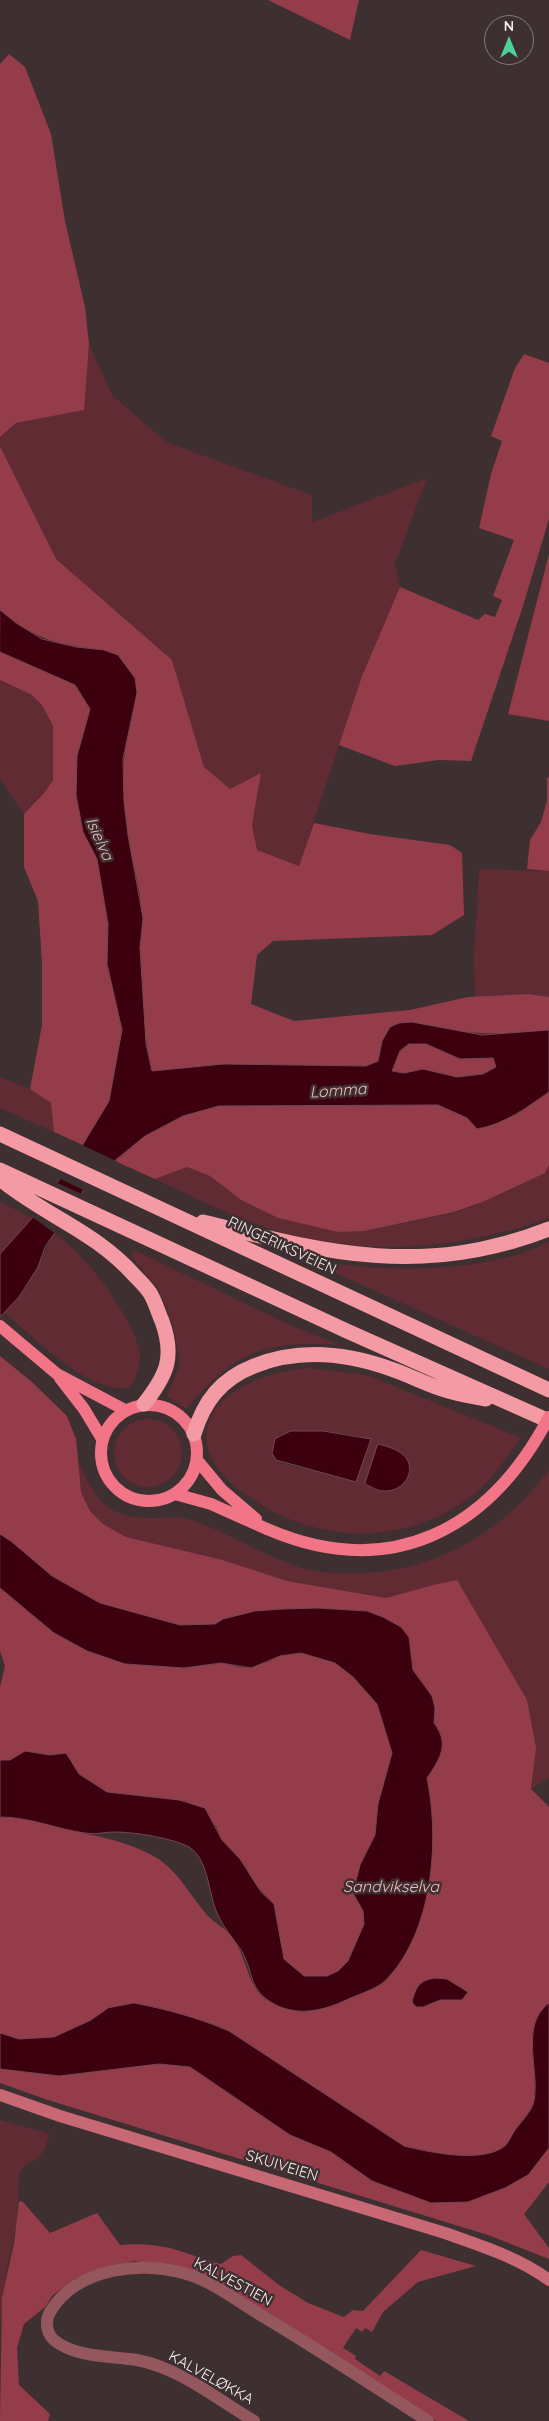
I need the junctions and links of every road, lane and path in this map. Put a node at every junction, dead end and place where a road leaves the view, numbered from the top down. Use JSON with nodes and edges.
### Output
{"nodes":[{"id":1,"x":0,"y":1134,"type":"edge"},
{"id":2,"x":0,"y":1170,"type":"edge"},
{"id":3,"x":0,"y":1179,"type":"edge"},
{"id":4,"x":166,"y":1213,"type":"junction"},
{"id":5,"x":549,"y":1229,"type":"edge"},
{"id":6,"x":0,"y":1326,"type":"edge"},
{"id":7,"x":57,"y":1374,"type":"junction"},
{"id":8,"x":549,"y":1390,"type":"edge"},
{"id":9,"x":144,"y":1404,"type":"junction"},
{"id":10,"x":516,"y":1406,"type":"junction"},
{"id":11,"x":125,"y":1410,"type":"junction"},
{"id":12,"x":549,"y":1417,"type":"edge"},
{"id":13,"x":549,"y":1421,"type":"edge"},
{"id":14,"x":194,"y":1434,"type":"junction"},
{"id":15,"x":102,"y":1439,"type":"junction"},
{"id":16,"x":197,"y":1460,"type":"junction"},
{"id":17,"x":175,"y":1494,"type":"junction"},
{"id":18,"x":267,"y":1529,"type":"junction"},
{"id":19,"x":0,"y":2095,"type":"edge"},
{"id":20,"x":549,"y":2280,"type":"edge"},
{"id":21,"x":93,"y":2355,"type":"joint"},
{"id":22,"x":254,"y":2421,"type":"edge"},
{"id":23,"x":428,"y":2421,"type":"edge"}],
"edges":[{"from":1,"to":4,"type":"highway","name":"RINGERIKSVEIEN"},
{"from":2,"to":10,"type":"highway"},
{"from":3,"to":9,"type":"highway"},
{"from":4,"to":5,"type":"highway"},
{"from":4,"to":8,"type":"highway","name":"RINGERIKSVEIEN"},
{"from":6,"to":7,"type":"main road"},
{"from":7,"to":11,"type":"main road"},
{"from":7,"to":15,"type":"main road"},
{"from":9,"to":11,"type":"main road"},
{"from":9,"to":14,"type":"main road"},
{"from":10,"to":13,"type":"highway"},
{"from":10,"to":14,"type":"highway"},
{"from":11,"to":15,"type":"main road"},
{"from":12,"to":18,"type":"main road","bridge":true},
{"from":14,"to":16,"type":"main road"},
{"from":15,"to":17,"type":"main road"},
{"from":16,"to":17,"type":"main road"},
{"from":16,"to":18,"type":"main road"},
{"from":17,"to":18,"type":"main road"},
{"from":19,"to":20,"type":"main road","name":"SKUIVEIEN"},
{"from":21,"to":22,"type":"street","name":"KALVELØKKA"},
{"from":21,"to":23,"type":"street","name":"KALVESTIEN"}]}
